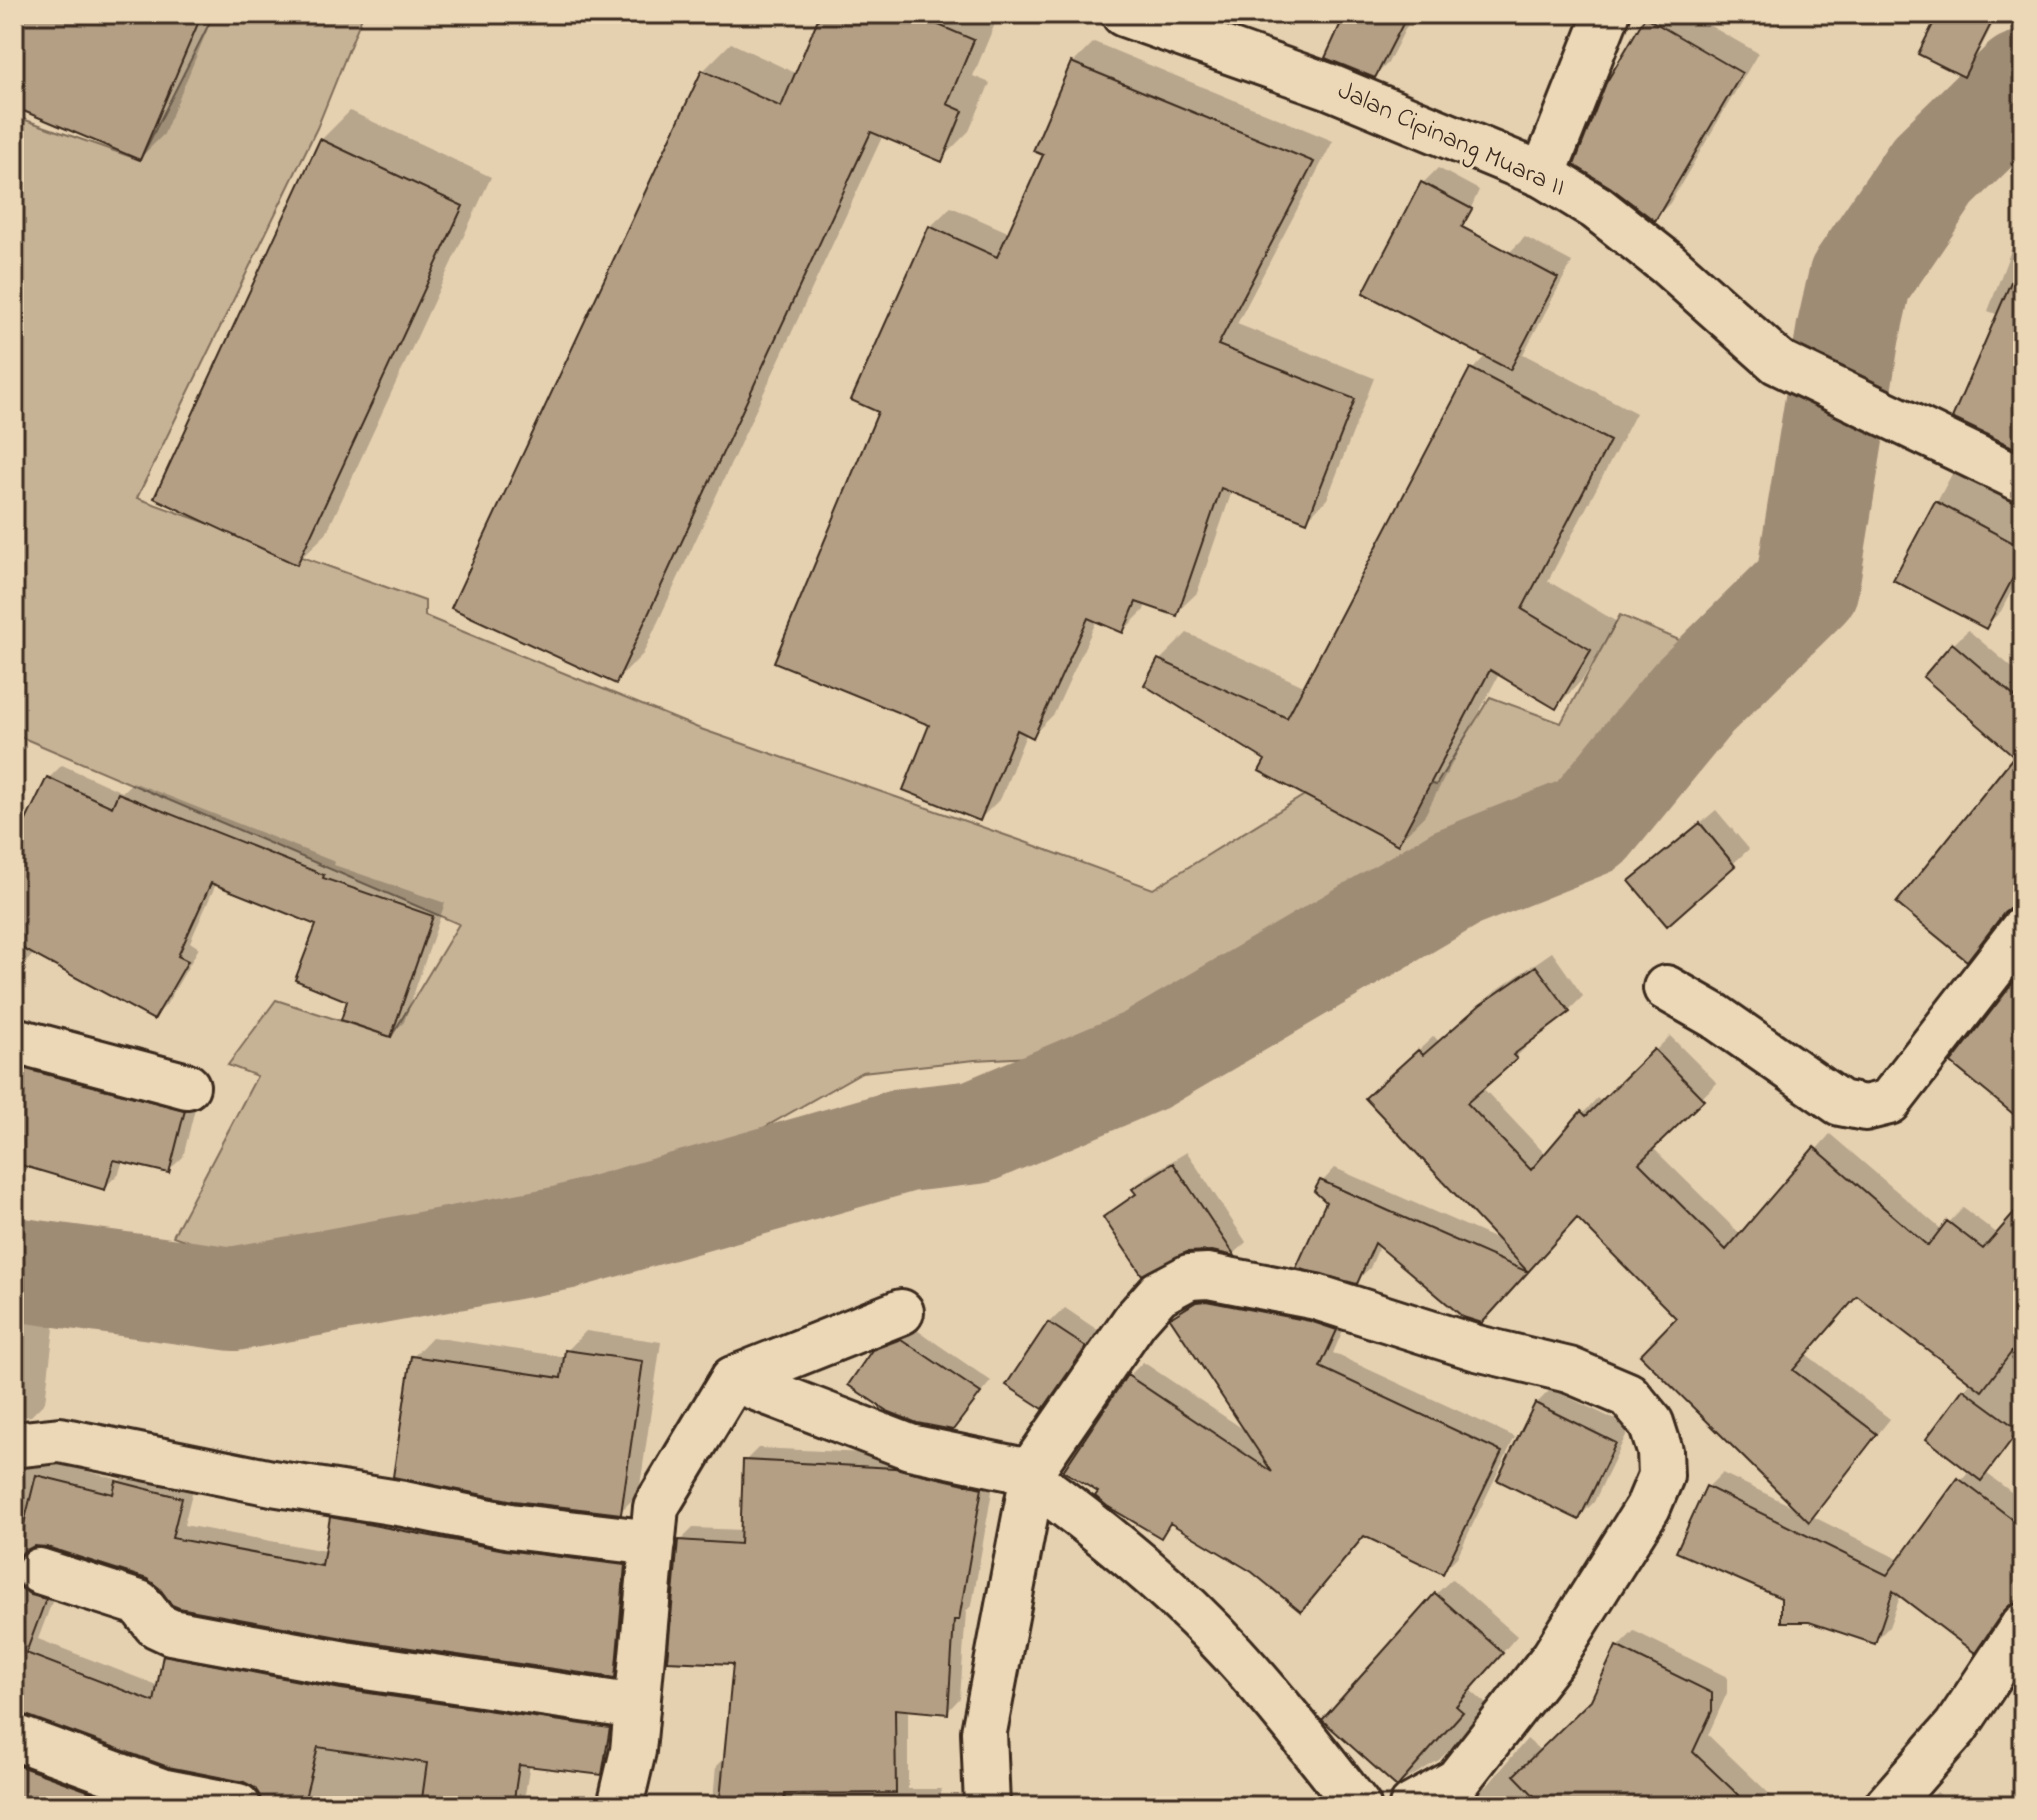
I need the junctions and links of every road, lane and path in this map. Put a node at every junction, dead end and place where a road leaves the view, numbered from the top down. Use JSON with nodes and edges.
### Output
{"nodes":[{"id":1,"x":1124,"y":14,"type":"edge"},
{"id":2,"x":1607,"y":14,"type":"edge"},
{"id":3,"x":1543,"y":175,"type":"junction"},
{"id":4,"x":2023,"y":480,"type":"edge"},
{"id":5,"x":2023,"y":929,"type":"edge"},
{"id":6,"x":1666,"y":988,"type":"dead end"},
{"id":7,"x":14,"y":1040,"type":"edge"},
{"id":8,"x":187,"y":1086,"type":"dead end"},
{"id":9,"x":901,"y":1312,"type":"dead end"},
{"id":10,"x":733,"y":1379,"type":"junction"},
{"id":11,"x":14,"y":1445,"type":"edge"},
{"id":12,"x":1031,"y":1476,"type":"junction"},
{"id":13,"x":653,"y":1543,"type":"junction"},
{"id":14,"x":39,"y":1571,"type":"dead end"},
{"id":15,"x":2023,"y":1626,"type":"edge"},
{"id":16,"x":637,"y":1707,"type":"junction"},
{"id":17,"x":14,"y":1737,"type":"edge"},
{"id":18,"x":1471,"y":1794,"type":"edge"},
{"id":19,"x":238,"y":1806,"type":"edge"},
{"id":20,"x":620,"y":1806,"type":"edge"},
{"id":21,"x":987,"y":1806,"type":"edge"},
{"id":22,"x":1358,"y":1806,"type":"edge"},
{"id":23,"x":1412,"y":1806,"type":"edge"},
{"id":24,"x":1887,"y":1806,"type":"edge"}],
"edges":[{"from":1,"to":3,"type":"street","name":"Jalan Cipinang Muara II"},
{"from":2,"to":3,"type":"street"},
{"from":3,"to":4,"type":"street","name":"Jalan Cipinang Muara II"},
{"from":5,"to":6,"type":"street"},
{"from":7,"to":8,"type":"street"},
{"from":9,"to":10,"type":"street"},
{"from":10,"to":12,"type":"street"},
{"from":10,"to":13,"type":"street"},
{"from":11,"to":13,"type":"street"},
{"from":12,"to":18,"type":"street"},
{"from":12,"to":21,"type":"street"},
{"from":12,"to":22,"type":"street"},
{"from":13,"to":16,"type":"street"},
{"from":14,"to":16,"type":"street"},
{"from":15,"to":24,"type":"street"},
{"from":16,"to":20,"type":"street"},
{"from":17,"to":19,"type":"street"},
{"from":18,"to":23,"type":"street"}]}
